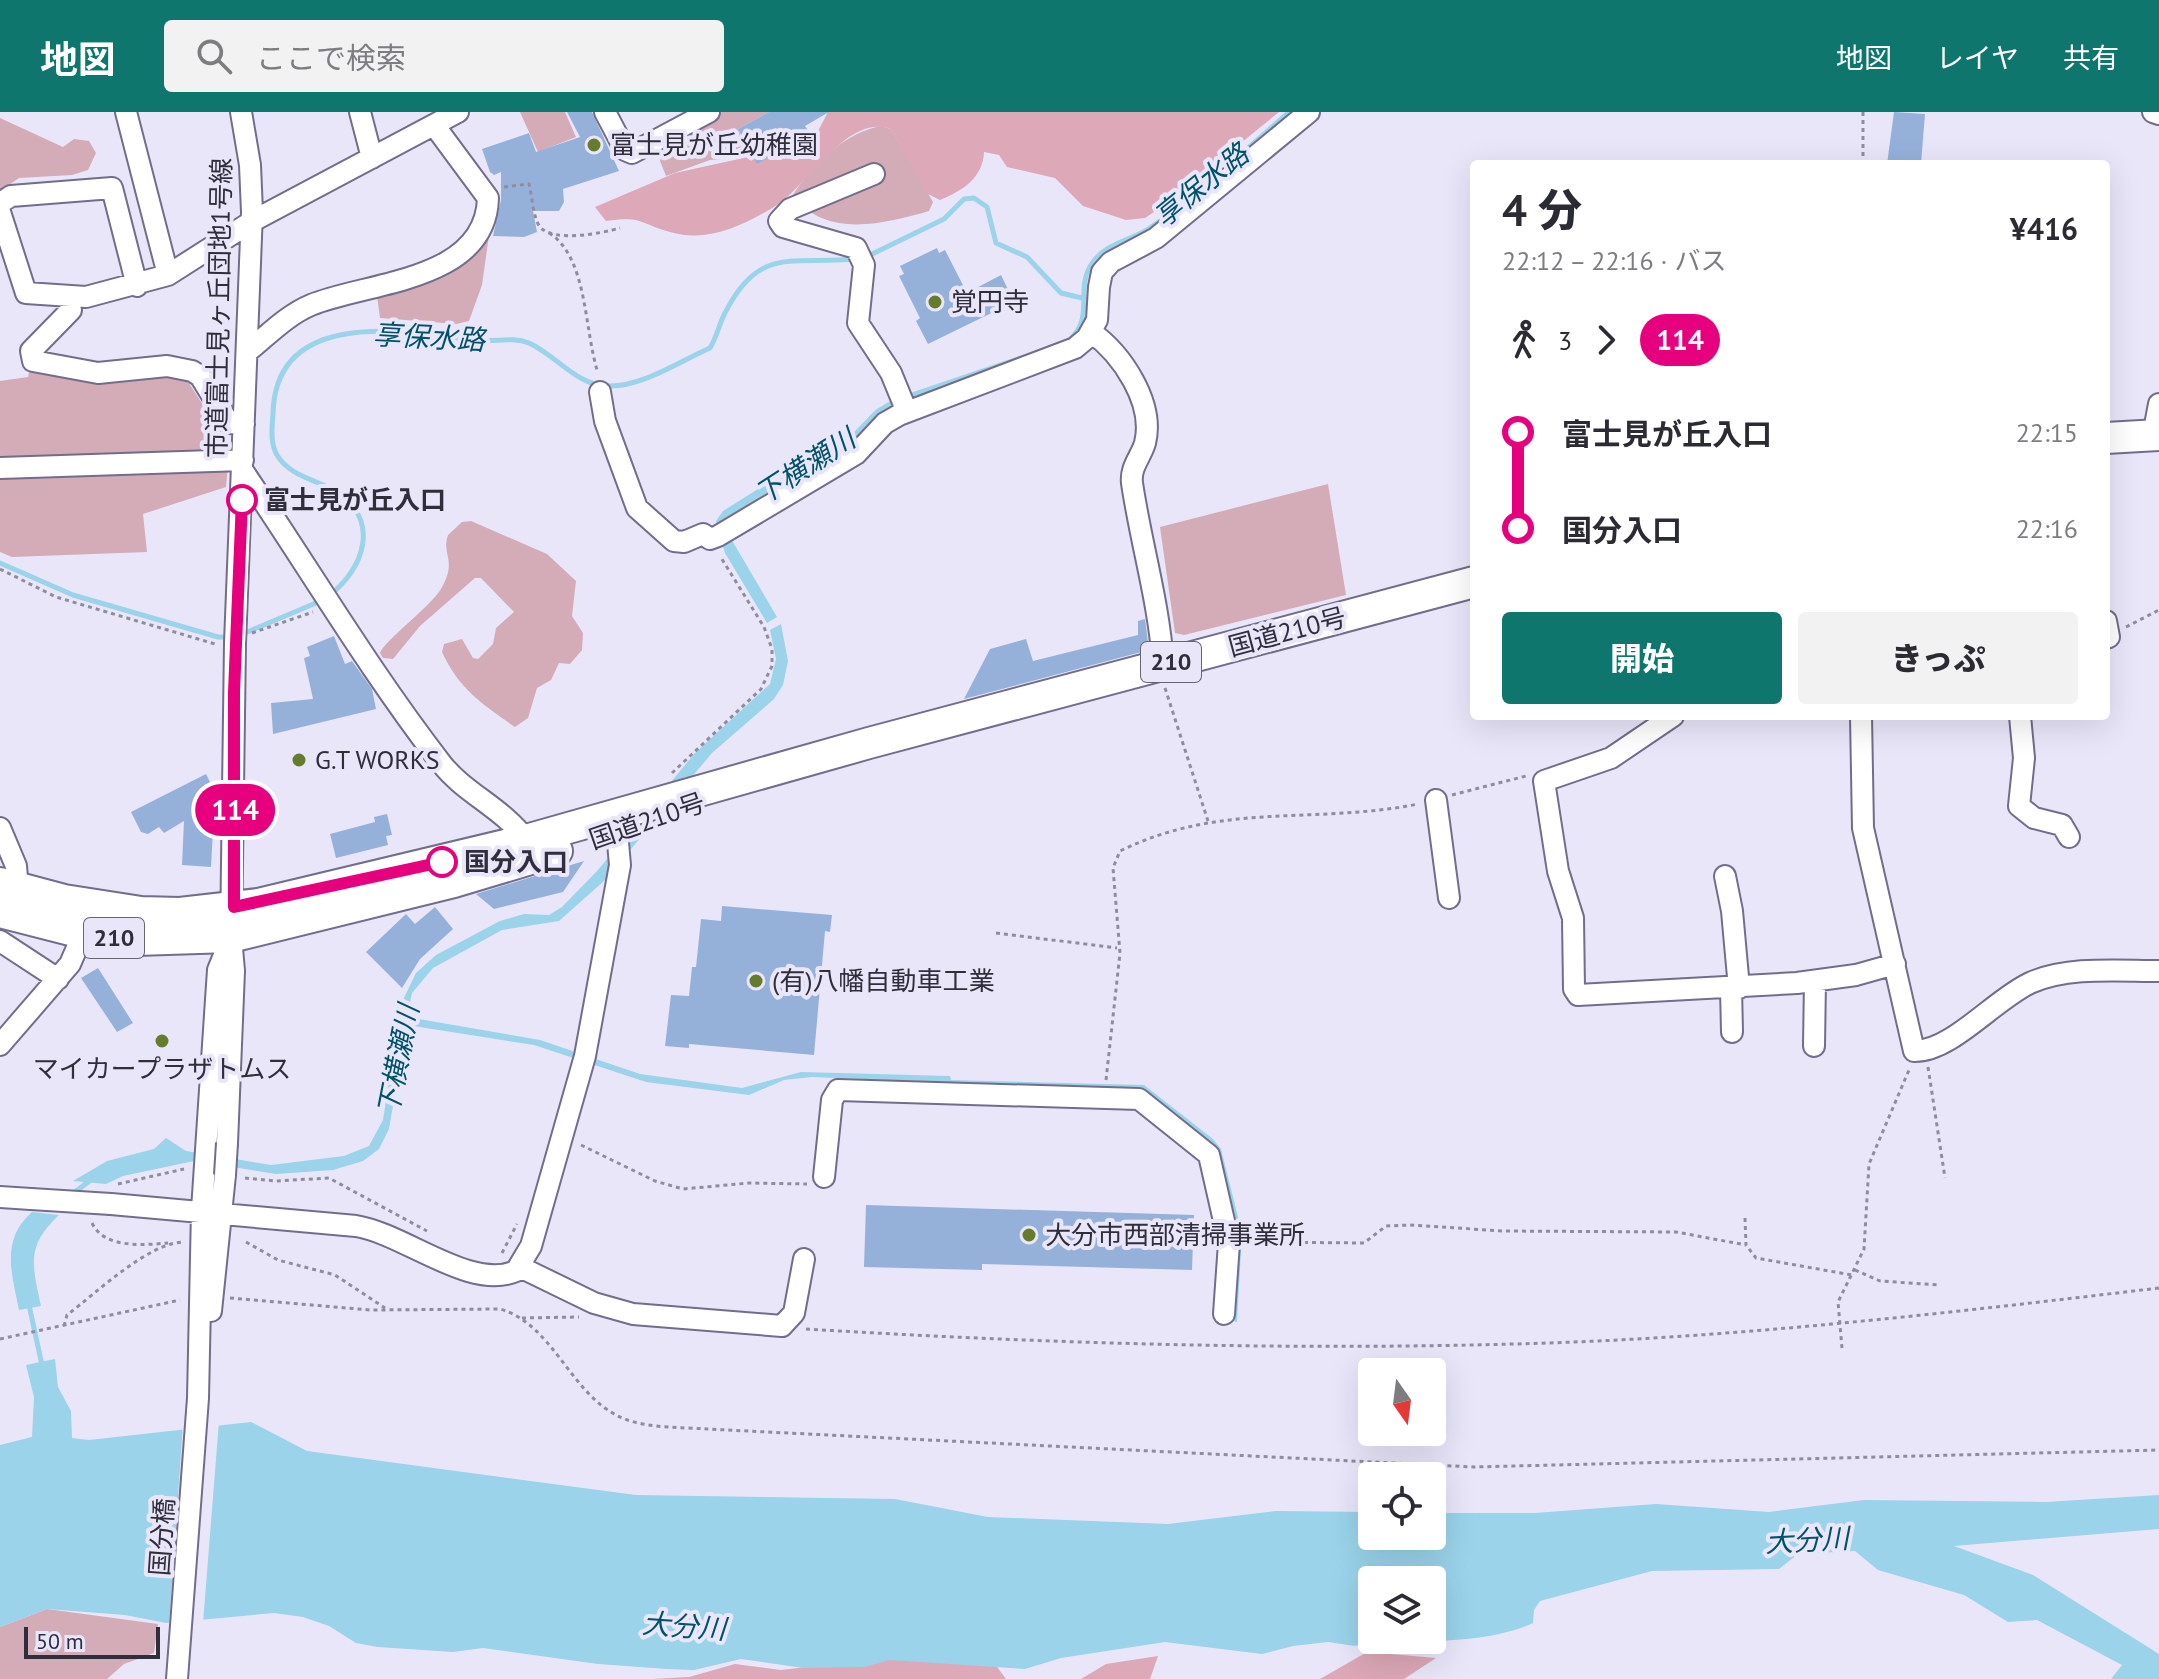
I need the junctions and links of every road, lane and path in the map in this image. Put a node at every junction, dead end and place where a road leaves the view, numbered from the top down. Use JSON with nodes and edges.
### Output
{"nodes":[{"id":1,"x":126,"y":112,"type":"edge"},
{"id":2,"x":241,"y":112,"type":"edge"},
{"id":3,"x":360,"y":112,"type":"edge"},
{"id":4,"x":458,"y":112,"type":"edge"},
{"id":5,"x":605,"y":112,"type":"edge"},
{"id":6,"x":709,"y":112,"type":"edge"},
{"id":7,"x":1309,"y":112,"type":"edge"},
{"id":8,"x":1863,"y":112,"type":"edge"},
{"id":9,"x":2153,"y":112,"type":"edge"},
{"id":10,"x":2159,"y":114,"type":"edge"},
{"id":11,"x":434,"y":125,"type":"junction"},
{"id":12,"x":372,"y":158,"type":"junction"},
{"id":13,"x":1863,"y":160,"type":"edge"},
{"id":14,"x":874,"y":174,"type":"dead end"},
{"id":15,"x":500,"y":188,"type":"dead end"},
{"id":16,"x":0,"y":203,"type":"edge"},
{"id":17,"x":0,"y":212,"type":"edge"},
{"id":18,"x":251,"y":222,"type":"junction"},
{"id":19,"x":620,"y":228,"type":"dead end"},
{"id":20,"x":545,"y":230,"type":"junction"},
{"id":21,"x":168,"y":275,"type":"junction"},
{"id":22,"x":137,"y":286,"type":"junction"},
{"id":23,"x":71,"y":310,"type":"dead end"},
{"id":24,"x":1091,"y":332,"type":"junction"},
{"id":25,"x":247,"y":352,"type":"junction"},
{"id":26,"x":600,"y":392,"type":"joint"},
{"id":27,"x":2159,"y":404,"type":"edge"},
{"id":28,"x":907,"y":412,"type":"junction"},
{"id":29,"x":244,"y":424,"type":"junction"},
{"id":30,"x":2156,"y":436,"type":"edge"},
{"id":31,"x":2110,"y":438,"type":"edge"},
{"id":32,"x":243,"y":466,"type":"junction"},
{"id":33,"x":0,"y":468,"type":"edge"},
{"id":34,"x":720,"y":534,"type":"junction"},
{"id":35,"x":0,"y":569,"type":"edge"},
{"id":36,"x":1470,"y":583,"type":"edge"},
{"id":37,"x":324,"y":602,"type":"junction"},
{"id":38,"x":2159,"y":610,"type":"edge"},
{"id":39,"x":2110,"y":631,"type":"edge"},
{"id":40,"x":249,"y":634,"type":"dead end"},
{"id":41,"x":222,"y":645,"type":"dead end"},
{"id":42,"x":1163,"y":664,"type":"junction"},
{"id":43,"x":1667,"y":720,"type":"edge"},
{"id":44,"x":1861,"y":720,"type":"edge"},
{"id":45,"x":2020,"y":720,"type":"edge"},
{"id":46,"x":869,"y":743,"type":"junction"},
{"id":47,"x":660,"y":778,"type":"dead end"},
{"id":48,"x":1545,"y":781,"type":"junction"},
{"id":49,"x":1436,"y":800,"type":"junction"},
{"id":50,"x":1208,"y":821,"type":"junction"},
{"id":51,"x":0,"y":828,"type":"edge"},
{"id":52,"x":617,"y":832,"type":"junction"},
{"id":53,"x":2069,"y":837,"type":"dead end"},
{"id":54,"x":526,"y":840,"type":"junction"},
{"id":55,"x":1725,"y":876,"type":"dead end"},
{"id":56,"x":6,"y":895,"type":"edge"},
{"id":57,"x":1449,"y":898,"type":"dead end"},
{"id":58,"x":233,"y":922,"type":"junction"},
{"id":59,"x":996,"y":933,"type":"dead end"},
{"id":60,"x":83,"y":934,"type":"junction"},
{"id":61,"x":0,"y":941,"type":"edge"},
{"id":62,"x":1117,"y":948,"type":"dead end"},
{"id":63,"x":1895,"y":964,"type":"junction"},
{"id":64,"x":2159,"y":971,"type":"edge"},
{"id":65,"x":58,"y":979,"type":"junction"},
{"id":66,"x":1815,"y":981,"type":"junction"},
{"id":67,"x":1735,"y":988,"type":"junction"},
{"id":68,"x":1732,"y":1032,"type":"dead end"},
{"id":69,"x":0,"y":1045,"type":"edge"},
{"id":70,"x":1814,"y":1046,"type":"dead end"},
{"id":71,"x":1920,"y":1051,"type":"junction"},
{"id":72,"x":1104,"y":1096,"type":"junction"},
{"id":73,"x":562,"y":1140,"type":"junction"},
{"id":74,"x":216,"y":1173,"type":"junction"},
{"id":75,"x":824,"y":1177,"type":"joint"},
{"id":76,"x":1945,"y":1178,"type":"dead end"},
{"id":77,"x":112,"y":1195,"type":"junction"},
{"id":78,"x":0,"y":1197,"type":"edge"},
{"id":79,"x":543,"y":1207,"type":"junction"},
{"id":80,"x":212,"y":1211,"type":"junction"},
{"id":81,"x":1745,"y":1218,"type":"dead end"},
{"id":82,"x":91,"y":1219,"type":"dead end"},
{"id":83,"x":432,"y":1234,"type":"dead end"},
{"id":84,"x":174,"y":1242,"type":"junction"},
{"id":85,"x":185,"y":1242,"type":"dead end"},
{"id":86,"x":246,"y":1242,"type":"dead end"},
{"id":87,"x":1229,"y":1243,"type":"junction"},
{"id":88,"x":1746,"y":1245,"type":"junction"},
{"id":89,"x":499,"y":1259,"type":"dead end"},
{"id":90,"x":804,"y":1259,"type":"dead end"},
{"id":91,"x":520,"y":1267,"type":"junction"},
{"id":92,"x":1854,"y":1273,"type":"junction"},
{"id":93,"x":1940,"y":1285,"type":"dead end"},
{"id":94,"x":2159,"y":1288,"type":"edge"},
{"id":95,"x":209,"y":1299,"type":"junction"},
{"id":96,"x":387,"y":1309,"type":"junction"},
{"id":97,"x":1224,"y":1314,"type":"dead end"},
{"id":98,"x":580,"y":1317,"type":"dead end"},
{"id":99,"x":522,"y":1318,"type":"junction"},
{"id":100,"x":1841,"y":1323,"type":"junction"},
{"id":101,"x":64,"y":1326,"type":"junction"},
{"id":102,"x":798,"y":1329,"type":"dead end"},
{"id":103,"x":0,"y":1339,"type":"edge"},
{"id":104,"x":1842,"y":1348,"type":"dead end"},
{"id":105,"x":2159,"y":1450,"type":"edge"},
{"id":106,"x":177,"y":1679,"type":"edge"}],
"edges":[{"from":1,"to":21,"type":"street"},
{"from":2,"to":18,"type":"street","name":"市道富士見ヶ丘団地1号線"},
{"from":3,"to":12,"type":"street"},
{"from":4,"to":11,"type":"street"},
{"from":5,"to":6,"type":"street"},
{"from":7,"to":24,"type":"street"},
{"from":8,"to":13,"type":"path"},
{"from":9,"to":10,"type":"street"},
{"from":11,"to":12,"type":"street"},
{"from":11,"to":25,"type":"street"},
{"from":12,"to":18,"type":"street"},
{"from":14,"to":28,"type":"street"},
{"from":15,"to":20,"type":"path"},
{"from":16,"to":22,"type":"street"},
{"from":17,"to":22,"type":"street"},
{"from":18,"to":21,"type":"street"},
{"from":18,"to":25,"type":"street","name":"市道富士見ヶ丘団地1号線"},
{"from":19,"to":20,"type":"path"},
{"from":20,"to":26,"type":"path"},
{"from":21,"to":22,"type":"street"},
{"from":23,"to":29,"type":"street"},
{"from":24,"to":28,"type":"street"},
{"from":24,"to":42,"type":"street"},
{"from":25,"to":29,"type":"street","name":"市道富士見ヶ丘団地1号線"},
{"from":26,"to":34,"type":"street"},
{"from":27,"to":30,"type":"street"},
{"from":28,"to":34,"type":"street"},
{"from":29,"to":32,"type":"street","name":"市道富士見ヶ丘団地1号線"},
{"from":30,"to":31,"type":"highway"},
{"from":32,"to":33,"type":"street"},
{"from":32,"to":37,"type":"street"},
{"from":32,"to":58,"type":"street","name":"市道富士見ヶ丘団地1号線"},
{"from":34,"to":47,"type":"path"},
{"from":35,"to":41,"type":"path"},
{"from":36,"to":42,"type":"highway","name":"国道210号","number":"210"},
{"from":37,"to":40,"type":"path"},
{"from":37,"to":54,"type":"street"},
{"from":38,"to":39,"type":"path"},
{"from":42,"to":46,"type":"highway","name":"国道210号","number":"210"},
{"from":42,"to":50,"type":"path"},
{"from":43,"to":48,"type":"street"},
{"from":44,"to":63,"type":"street"},
{"from":45,"to":53,"type":"street"},
{"from":46,"to":52,"type":"highway","name":"国道210号","number":"210"},
{"from":46,"to":54,"type":"highway","name":"国道210号","number":"210"},
{"from":48,"to":49,"type":"path"},
{"from":48,"to":67,"type":"street"},
{"from":49,"to":50,"type":"path"},
{"from":49,"to":57,"type":"street"},
{"from":50,"to":72,"type":"path"},
{"from":51,"to":56,"type":"street"},
{"from":52,"to":58,"type":"highway","name":"国道210号","number":"210"},
{"from":52,"to":73,"type":"street"},
{"from":54,"to":58,"type":"highway","name":"国道210号","number":"210"},
{"from":55,"to":67,"type":"street"},
{"from":56,"to":58,"type":"highway","name":"国道210号","number":"210"},
{"from":56,"to":60,"type":"highway","name":"国道210号","number":"210"},
{"from":58,"to":60,"type":"highway","name":"国道210号","number":"210"},
{"from":58,"to":74,"type":"street","name":"市道富士見ヶ丘団地1号線","bridge":true},
{"from":59,"to":62,"type":"path"},
{"from":60,"to":65,"type":"street"},
{"from":61,"to":65,"type":"street"},
{"from":63,"to":66,"type":"street"},
{"from":63,"to":71,"type":"street"},
{"from":64,"to":71,"type":"street"},
{"from":65,"to":69,"type":"street"},
{"from":66,"to":67,"type":"street"},
{"from":66,"to":70,"type":"street"},
{"from":67,"to":68,"type":"street"},
{"from":71,"to":76,"type":"path"},
{"from":71,"to":92,"type":"path"},
{"from":72,"to":75,"type":"street"},
{"from":72,"to":87,"type":"street"},
{"from":73,"to":75,"type":"path"},
{"from":73,"to":79,"type":"street"},
{"from":74,"to":77,"type":"path"},
{"from":74,"to":80,"type":"street","name":"国分橋"},
{"from":74,"to":83,"type":"path"},
{"from":77,"to":78,"type":"street","bridge":true},
{"from":77,"to":80,"type":"street"},
{"from":79,"to":89,"type":"path"},
{"from":79,"to":91,"type":"street"},
{"from":80,"to":91,"type":"street"},
{"from":80,"to":95,"type":"street","name":"国分橋"},
{"from":81,"to":88,"type":"path"},
{"from":82,"to":84,"type":"path"},
{"from":84,"to":85,"type":"path"},
{"from":84,"to":101,"type":"path"},
{"from":86,"to":96,"type":"path"},
{"from":87,"to":88,"type":"path"},
{"from":87,"to":97,"type":"street"},
{"from":88,"to":92,"type":"path"},
{"from":90,"to":91,"type":"street"},
{"from":92,"to":93,"type":"path"},
{"from":92,"to":100,"type":"path"},
{"from":94,"to":100,"type":"path"},
{"from":95,"to":96,"type":"path"},
{"from":95,"to":101,"type":"path"},
{"from":95,"to":106,"type":"street","name":"国分橋"},
{"from":96,"to":99,"type":"path"},
{"from":98,"to":99,"type":"path"},
{"from":99,"to":105,"type":"path"},
{"from":100,"to":102,"type":"path"},
{"from":100,"to":104,"type":"path"},
{"from":101,"to":103,"type":"path"}]}
